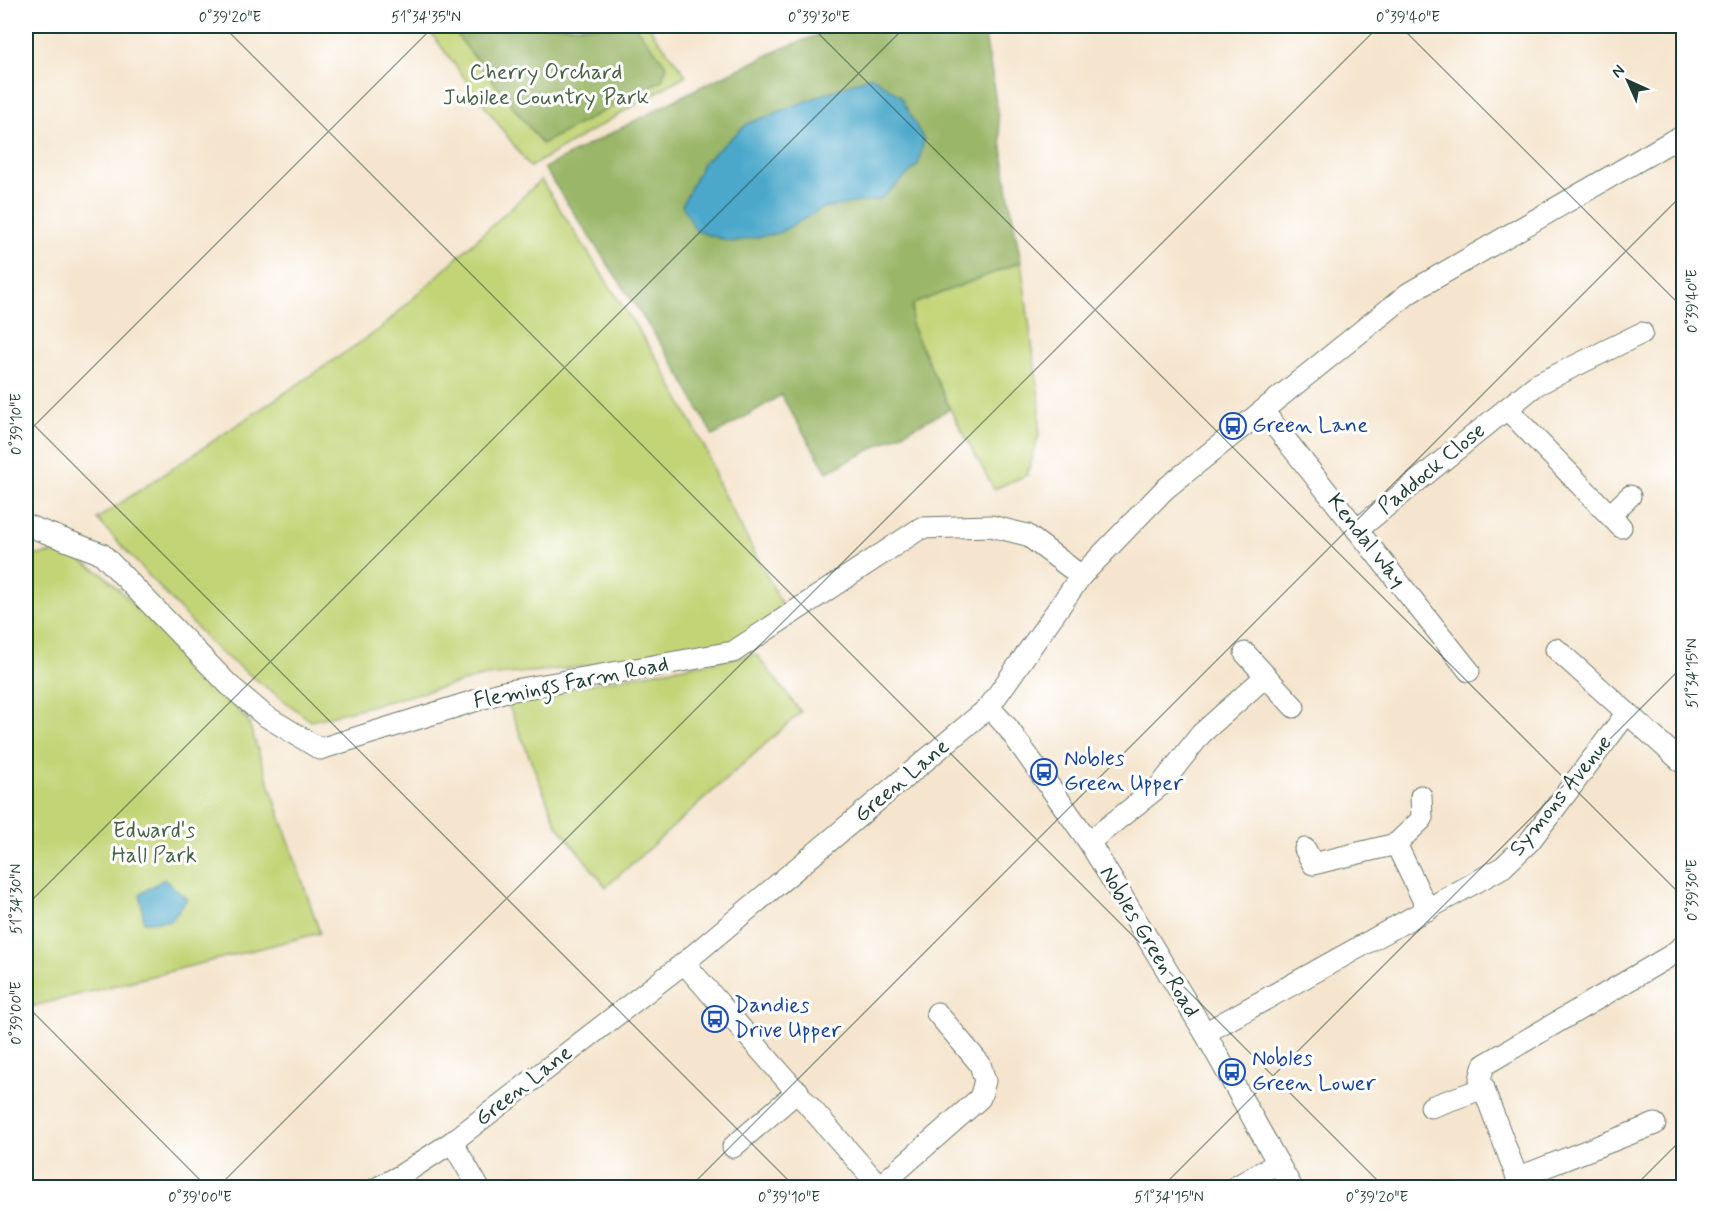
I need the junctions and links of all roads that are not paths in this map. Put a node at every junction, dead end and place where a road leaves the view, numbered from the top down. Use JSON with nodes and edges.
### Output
{"nodes":[{"id":1,"x":1683,"y":137,"type":"edge"},
{"id":2,"x":1642,"y":333,"type":"dead end"},
{"id":3,"x":1507,"y":409,"type":"junction"},
{"id":4,"x":1263,"y":411,"type":"junction"},
{"id":5,"x":1630,"y":496,"type":"dead end"},
{"id":6,"x":26,"y":525,"type":"edge"},
{"id":7,"x":1357,"y":530,"type":"junction"},
{"id":8,"x":1081,"y":576,"type":"junction"},
{"id":9,"x":1556,"y":649,"type":"dead end"},
{"id":10,"x":1245,"y":653,"type":"dead end"},
{"id":11,"x":1469,"y":671,"type":"dead end"},
{"id":12,"x":1266,"y":676,"type":"junction"},
{"id":13,"x":1294,"y":707,"type":"dead end"},
{"id":14,"x":989,"y":708,"type":"junction"},
{"id":15,"x":1627,"y":713,"type":"junction"},
{"id":16,"x":1683,"y":764,"type":"edge"},
{"id":17,"x":1421,"y":796,"type":"dead end"},
{"id":18,"x":1089,"y":842,"type":"junction"},
{"id":19,"x":1396,"y":844,"type":"junction"},
{"id":20,"x":1305,"y":849,"type":"dead end"},
{"id":21,"x":1428,"y":910,"type":"junction"},
{"id":22,"x":1683,"y":945,"type":"edge"},
{"id":23,"x":684,"y":963,"type":"junction"},
{"id":24,"x":937,"y":1013,"type":"dead end"},
{"id":25,"x":1205,"y":1033,"type":"junction"},
{"id":26,"x":1484,"y":1088,"type":"junction"},
{"id":27,"x":798,"y":1091,"type":"junction"},
{"id":28,"x":1431,"y":1107,"type":"dead end"},
{"id":29,"x":1655,"y":1125,"type":"dead end"},
{"id":30,"x":452,"y":1142,"type":"junction"},
{"id":31,"x":733,"y":1147,"type":"dead end"},
{"id":32,"x":1278,"y":1163,"type":"junction"},
{"id":33,"x":1519,"y":1183,"type":"edge"},
{"id":34,"x":881,"y":1187,"type":"edge"},
{"id":35,"x":377,"y":1188,"type":"edge"},
{"id":36,"x":479,"y":1188,"type":"edge"},
{"id":37,"x":1234,"y":1188,"type":"edge"},
{"id":38,"x":1292,"y":1188,"type":"edge"}],
"edges":[{"from":1,"to":4,"type":"street","name":"Green Lane"},
{"from":2,"to":3,"type":"street","name":"Paddock Close"},
{"from":3,"to":5,"type":"street","name":"Paddock Close"},
{"from":3,"to":7,"type":"street","name":"Paddock Close"},
{"from":4,"to":7,"type":"street","name":"Kendal Way"},
{"from":4,"to":8,"type":"street","name":"Green Lane"},
{"from":6,"to":8,"type":"street","name":"Flemings Farm Road"},
{"from":7,"to":11,"type":"street","name":"Kendal Way"},
{"from":8,"to":14,"type":"street","name":"Green Lane"},
{"from":9,"to":15,"type":"street","name":"Symons Avenue"},
{"from":10,"to":12,"type":"street"},
{"from":12,"to":13,"type":"street"},
{"from":12,"to":18,"type":"street"},
{"from":14,"to":18,"type":"street","name":"Nobles Green Road"},
{"from":14,"to":23,"type":"street","name":"Green Lane"},
{"from":15,"to":16,"type":"street","name":"Symons Avenue"},
{"from":15,"to":21,"type":"street","name":"Symons Avenue"},
{"from":17,"to":19,"type":"street"},
{"from":18,"to":25,"type":"street","name":"Nobles Green Road"},
{"from":19,"to":20,"type":"street"},
{"from":19,"to":21,"type":"street"},
{"from":21,"to":25,"type":"street","name":"Symons Avenue"},
{"from":22,"to":26,"type":"street"},
{"from":23,"to":27,"type":"street"},
{"from":23,"to":30,"type":"street","name":"Green Lane"},
{"from":24,"to":34,"type":"street"},
{"from":25,"to":32,"type":"street","name":"Nobles Green Road"},
{"from":26,"to":28,"type":"street"},
{"from":26,"to":33,"type":"street"},
{"from":27,"to":31,"type":"street"},
{"from":27,"to":34,"type":"street"},
{"from":29,"to":33,"type":"street"},
{"from":30,"to":35,"type":"street","name":"Green Lane"},
{"from":30,"to":36,"type":"street"},
{"from":32,"to":37,"type":"street"},
{"from":32,"to":38,"type":"street","name":"Nobles Green Road"}]}
